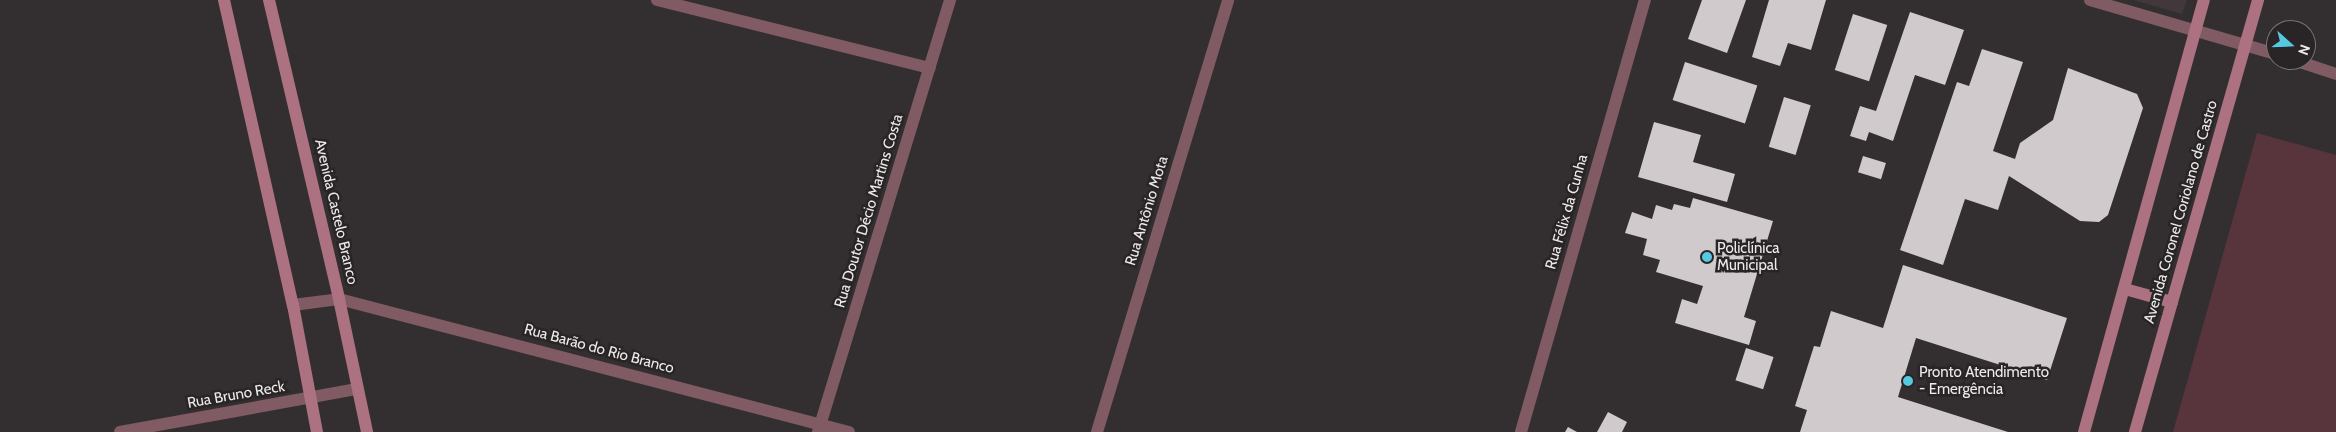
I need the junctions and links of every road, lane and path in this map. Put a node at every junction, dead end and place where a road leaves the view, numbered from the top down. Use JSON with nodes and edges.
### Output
{"nodes":[{"id":1,"x":224,"y":0,"type":"edge"},
{"id":2,"x":269,"y":0,"type":"edge"},
{"id":3,"x":657,"y":0,"type":"edge"},
{"id":4,"x":950,"y":0,"type":"edge"},
{"id":5,"x":1228,"y":0,"type":"edge"},
{"id":6,"x":1645,"y":0,"type":"edge"},
{"id":7,"x":2090,"y":0,"type":"edge"},
{"id":8,"x":2204,"y":0,"type":"edge"},
{"id":9,"x":2258,"y":0,"type":"edge"},
{"id":10,"x":2195,"y":30,"type":"junction"},
{"id":11,"x":2246,"y":43,"type":"junction"},
{"id":12,"x":2266,"y":50,"type":"edge"},
{"id":13,"x":2316,"y":67,"type":"edge"},
{"id":14,"x":930,"y":68,"type":"junction"},
{"id":15,"x":2336,"y":74,"type":"edge"},
{"id":16,"x":2125,"y":289,"type":"junction"},
{"id":17,"x":340,"y":299,"type":"junction"},
{"id":18,"x":2172,"y":302,"type":"junction"},
{"id":19,"x":293,"y":305,"type":"junction"},
{"id":20,"x":357,"y":389,"type":"junction"},
{"id":21,"x":309,"y":399,"type":"junction"},
{"id":22,"x":819,"y":428,"type":"edge"},
{"id":23,"x":120,"y":432,"type":"edge"},
{"id":24,"x":316,"y":432,"type":"edge"},
{"id":25,"x":367,"y":432,"type":"edge"},
{"id":26,"x":849,"y":432,"type":"edge"},
{"id":27,"x":1096,"y":432,"type":"edge"},
{"id":28,"x":1521,"y":432,"type":"edge"},
{"id":29,"x":2084,"y":432,"type":"edge"},
{"id":30,"x":2134,"y":432,"type":"edge"}],
"edges":[{"from":1,"to":19,"type":"street"},
{"from":2,"to":17,"type":"street","name":"Avenida Castelo Branco"},
{"from":3,"to":14,"type":"street"},
{"from":4,"to":14,"type":"street","name":"Rua Doutor Décio Martins Costa"},
{"from":5,"to":27,"type":"street","name":"Rua Antônio Mota"},
{"from":6,"to":28,"type":"street","name":"Rua Félix da Cunha"},
{"from":7,"to":10,"type":"street"},
{"from":8,"to":10,"type":"street"},
{"from":9,"to":11,"type":"street","name":"Avenida Coronel Coriolano de Castro"},
{"from":10,"to":11,"type":"street"},
{"from":10,"to":16,"type":"street"},
{"from":11,"to":12,"type":"street"},
{"from":11,"to":18,"type":"street","name":"Avenida Coronel Coriolano de Castro"},
{"from":13,"to":15,"type":"street"},
{"from":14,"to":22,"type":"street","name":"Rua Doutor Décio Martins Costa"},
{"from":16,"to":18,"type":"street"},
{"from":16,"to":29,"type":"street"},
{"from":17,"to":19,"type":"street"},
{"from":17,"to":20,"type":"street","name":"Avenida Castelo Branco"},
{"from":17,"to":22,"type":"street","name":"Rua Barão do Rio Branco"},
{"from":18,"to":30,"type":"street","name":"Avenida Coronel Coriolano de Castro"},
{"from":19,"to":21,"type":"street"},
{"from":20,"to":21,"type":"street","name":"Rua Bruno Reck"},
{"from":20,"to":25,"type":"street","name":"Avenida Castelo Branco"},
{"from":21,"to":23,"type":"street","name":"Rua Bruno Reck"},
{"from":21,"to":24,"type":"street"},
{"from":22,"to":26,"type":"street","name":"Rua Barão do Rio Branco"}]}
